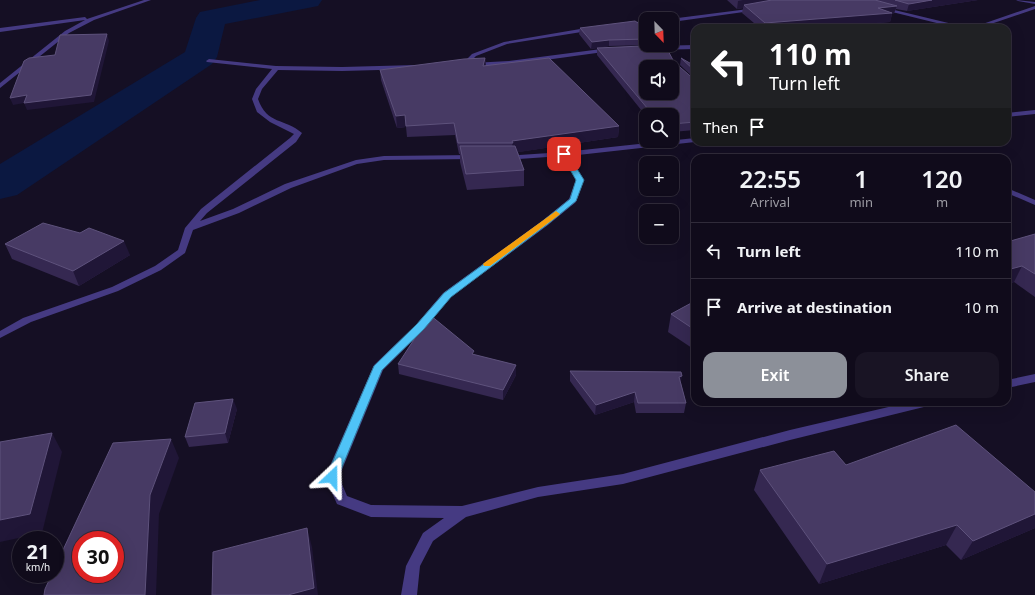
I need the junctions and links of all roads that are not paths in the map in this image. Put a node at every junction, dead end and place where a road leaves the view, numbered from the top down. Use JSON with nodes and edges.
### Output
{"nodes":[{"id":1,"x":149,"y":0,"type":"edge"},
{"id":2,"x":1018,"y":0,"type":"edge"},
{"id":3,"x":1035,"y":3,"type":"edge"},
{"id":4,"x":879,"y":7,"type":"edge"},
{"id":5,"x":1035,"y":7,"type":"edge"},
{"id":6,"x":761,"y":8,"type":"edge"},
{"id":7,"x":92,"y":19,"type":"junction"},
{"id":8,"x":679,"y":19,"type":"edge"},
{"id":9,"x":639,"y":23,"type":"edge"},
{"id":10,"x":947,"y":24,"type":"edge"},
{"id":11,"x":986,"y":24,"type":"edge"},
{"id":12,"x":621,"y":25,"type":"edge"},
{"id":13,"x":599,"y":28,"type":"edge"},
{"id":14,"x":0,"y":30,"type":"edge"},
{"id":15,"x":679,"y":47,"type":"edge"},
{"id":16,"x":691,"y":47,"type":"edge"},
{"id":17,"x":616,"y":50,"type":"edge"},
{"id":18,"x":209,"y":61,"type":"dead end"},
{"id":19,"x":456,"y":66,"type":"edge"},
{"id":20,"x":463,"y":66,"type":"junction"},
{"id":21,"x":426,"y":67,"type":"edge"},
{"id":22,"x":276,"y":68,"type":"junction"},
{"id":23,"x":0,"y":86,"type":"edge"},
{"id":24,"x":1035,"y":112,"type":"edge"},
{"id":25,"x":1011,"y":115,"type":"edge"},
{"id":26,"x":691,"y":140,"type":"edge"},
{"id":27,"x":564,"y":154,"type":"junction"},
{"id":28,"x":485,"y":157,"type":"edge"},
{"id":29,"x":500,"y":158,"type":"edge"},
{"id":30,"x":1011,"y":192,"type":"edge"},
{"id":31,"x":1035,"y":203,"type":"edge"},
{"id":32,"x":189,"y":228,"type":"junction"},
{"id":33,"x":0,"y":335,"type":"edge"},
{"id":34,"x":1035,"y":378,"type":"edge"},
{"id":35,"x":1011,"y":383,"type":"edge"},
{"id":36,"x":911,"y":406,"type":"edge"},
{"id":37,"x":462,"y":512,"type":"junction"},
{"id":38,"x":409,"y":595,"type":"edge"}],
"edges":[{"from":1,"to":7,"type":"street"},
{"from":2,"to":3,"type":"street"},
{"from":4,"to":10,"type":"street"},
{"from":5,"to":11,"type":"street"},
{"from":6,"to":8,"type":"street"},
{"from":7,"to":14,"type":"street"},
{"from":7,"to":23,"type":"street"},
{"from":9,"to":12,"type":"street"},
{"from":13,"to":20,"type":"street"},
{"from":15,"to":16,"type":"street"},
{"from":17,"to":20,"type":"street"},
{"from":18,"to":22,"type":"street"},
{"from":19,"to":20,"type":"street"},
{"from":21,"to":22,"type":"street"},
{"from":22,"to":32,"type":"street"},
{"from":24,"to":25,"type":"street"},
{"from":26,"to":27,"type":"street"},
{"from":27,"to":29,"type":"street"},
{"from":27,"to":37,"type":"street"},
{"from":28,"to":32,"type":"street"},
{"from":30,"to":31,"type":"street"},
{"from":32,"to":33,"type":"street"},
{"from":34,"to":35,"type":"street"},
{"from":36,"to":37,"type":"street"},
{"from":37,"to":38,"type":"street"}]}
